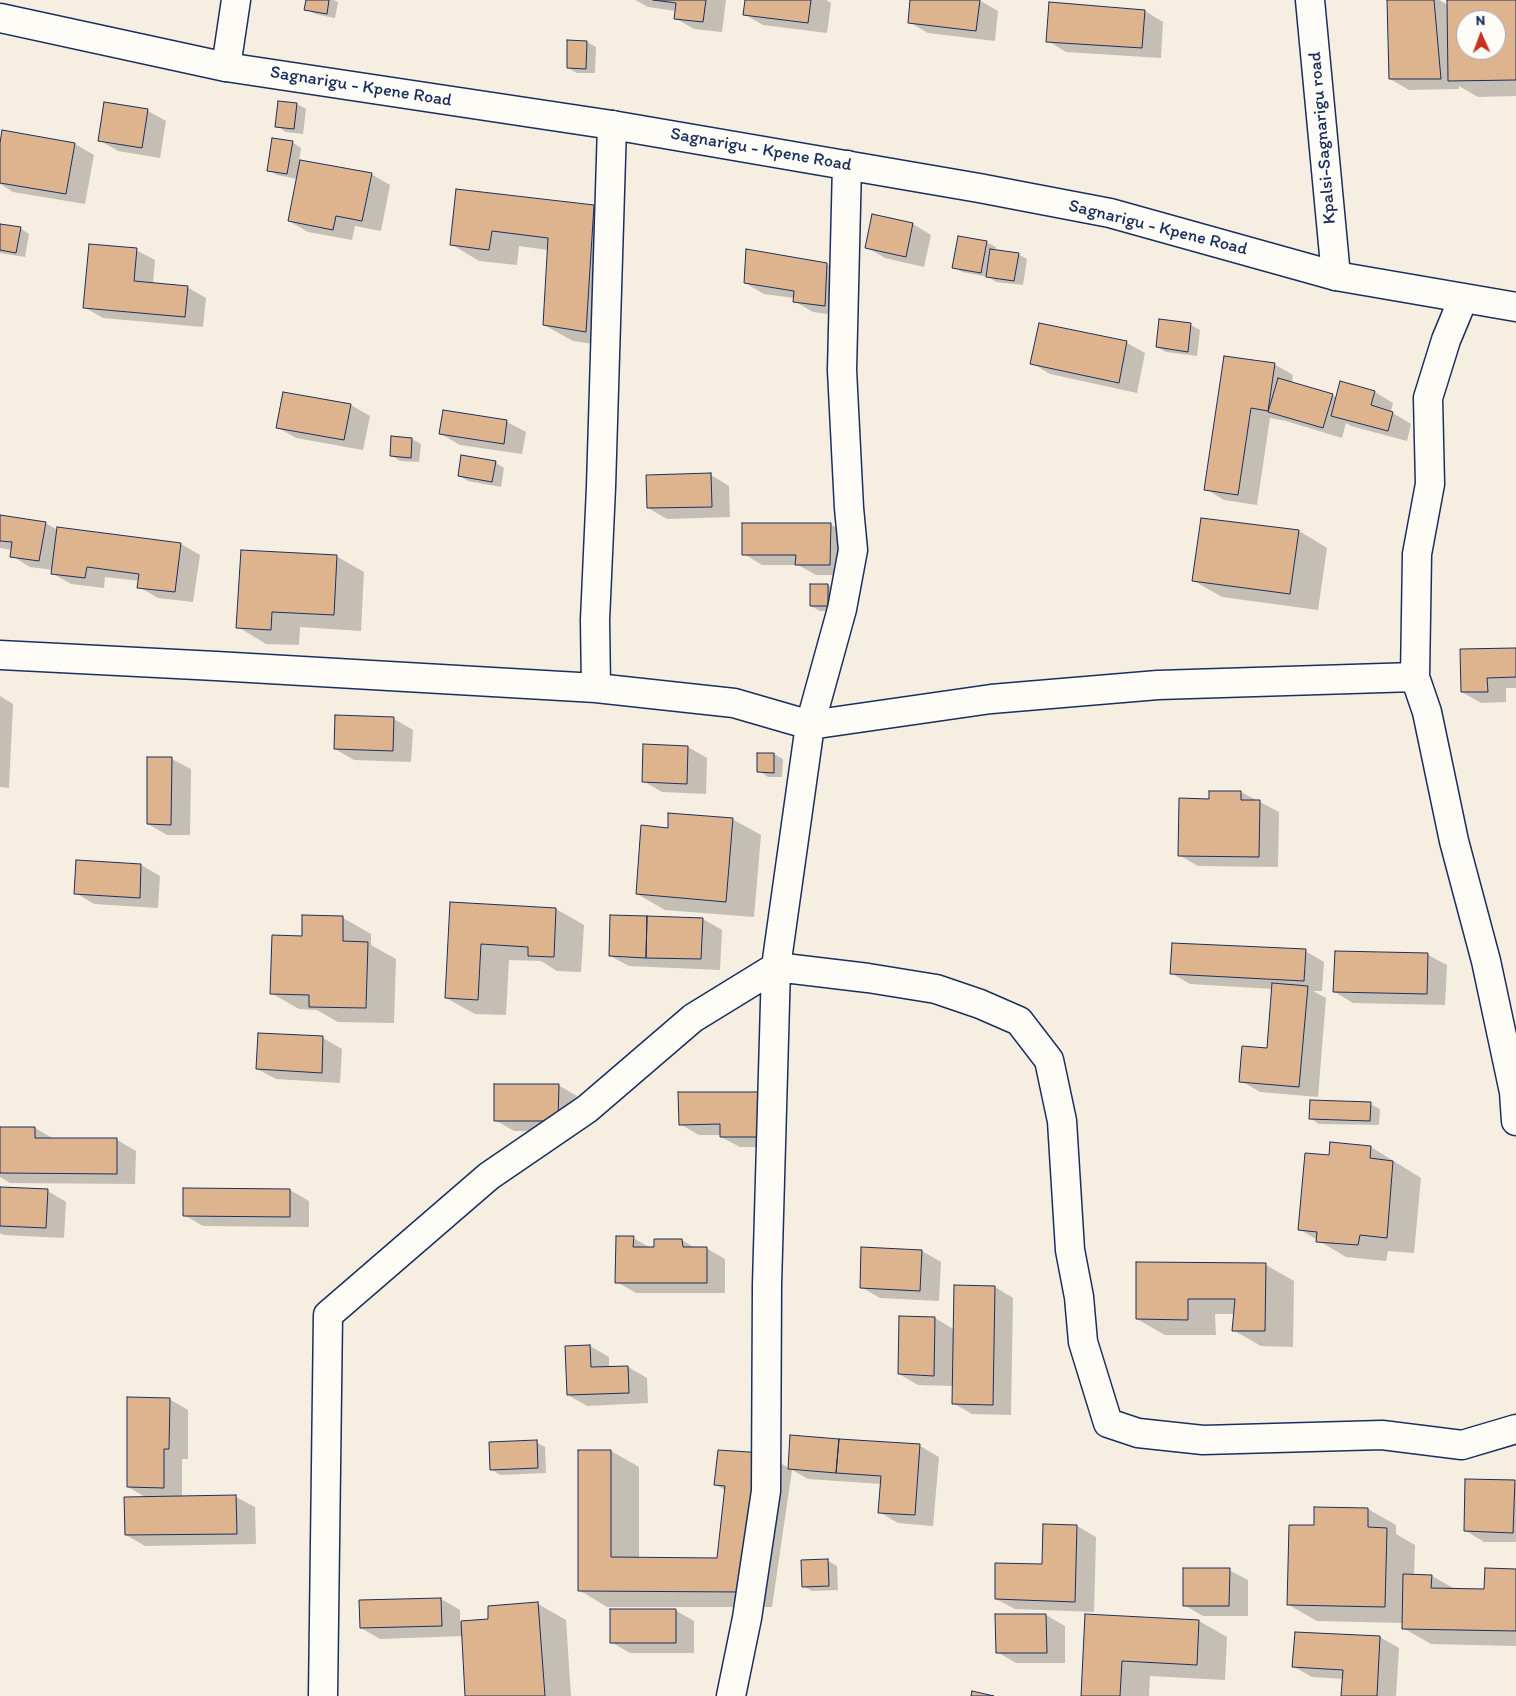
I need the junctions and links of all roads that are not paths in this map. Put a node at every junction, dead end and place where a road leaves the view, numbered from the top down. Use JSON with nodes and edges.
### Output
{"nodes":[{"id":1,"x":236,"y":0,"type":"edge"},
{"id":2,"x":1310,"y":0,"type":"edge"},
{"id":3,"x":0,"y":18,"type":"edge"},
{"id":4,"x":226,"y":67,"type":"junction"},
{"id":5,"x":612,"y":125,"type":"junction"},
{"id":6,"x":847,"y":165,"type":"junction"},
{"id":7,"x":1336,"y":276,"type":"junction"},
{"id":8,"x":1463,"y":299,"type":"junction"},
{"id":9,"x":1516,"y":307,"type":"edge"},
{"id":10,"x":0,"y":655,"type":"edge"},
{"id":11,"x":1415,"y":676,"type":"junction"},
{"id":12,"x":596,"y":688,"type":"junction"},
{"id":13,"x":810,"y":725,"type":"junction"},
{"id":14,"x":776,"y":967,"type":"junction"},
{"id":15,"x":1516,"y":1121,"type":"edge"},
{"id":16,"x":1516,"y":1429,"type":"edge"},
{"id":17,"x":323,"y":1696,"type":"edge"},
{"id":18,"x":731,"y":1696,"type":"edge"}],
"edges":[{"from":1,"to":4,"type":"street"},
{"from":2,"to":7,"type":"street","name":"Kpalsi-Sagnarigu road"},
{"from":3,"to":4,"type":"street","name":"Sagnarigu - Kpene Road"},
{"from":4,"to":5,"type":"street","name":"Sagnarigu - Kpene Road"},
{"from":5,"to":6,"type":"street","name":"Sagnarigu - Kpene Road"},
{"from":5,"to":12,"type":"street"},
{"from":6,"to":7,"type":"street","name":"Sagnarigu - Kpene Road"},
{"from":6,"to":13,"type":"street"},
{"from":7,"to":8,"type":"street","name":"Sagnarigu - Kpene Road"},
{"from":8,"to":9,"type":"street","name":"Sagnarigu - Kpene Road"},
{"from":8,"to":11,"type":"street"},
{"from":10,"to":12,"type":"street"},
{"from":11,"to":13,"type":"street"},
{"from":11,"to":15,"type":"street"},
{"from":12,"to":13,"type":"street"},
{"from":13,"to":14,"type":"street"},
{"from":14,"to":16,"type":"street"},
{"from":14,"to":17,"type":"street"},
{"from":14,"to":18,"type":"street"}]}
